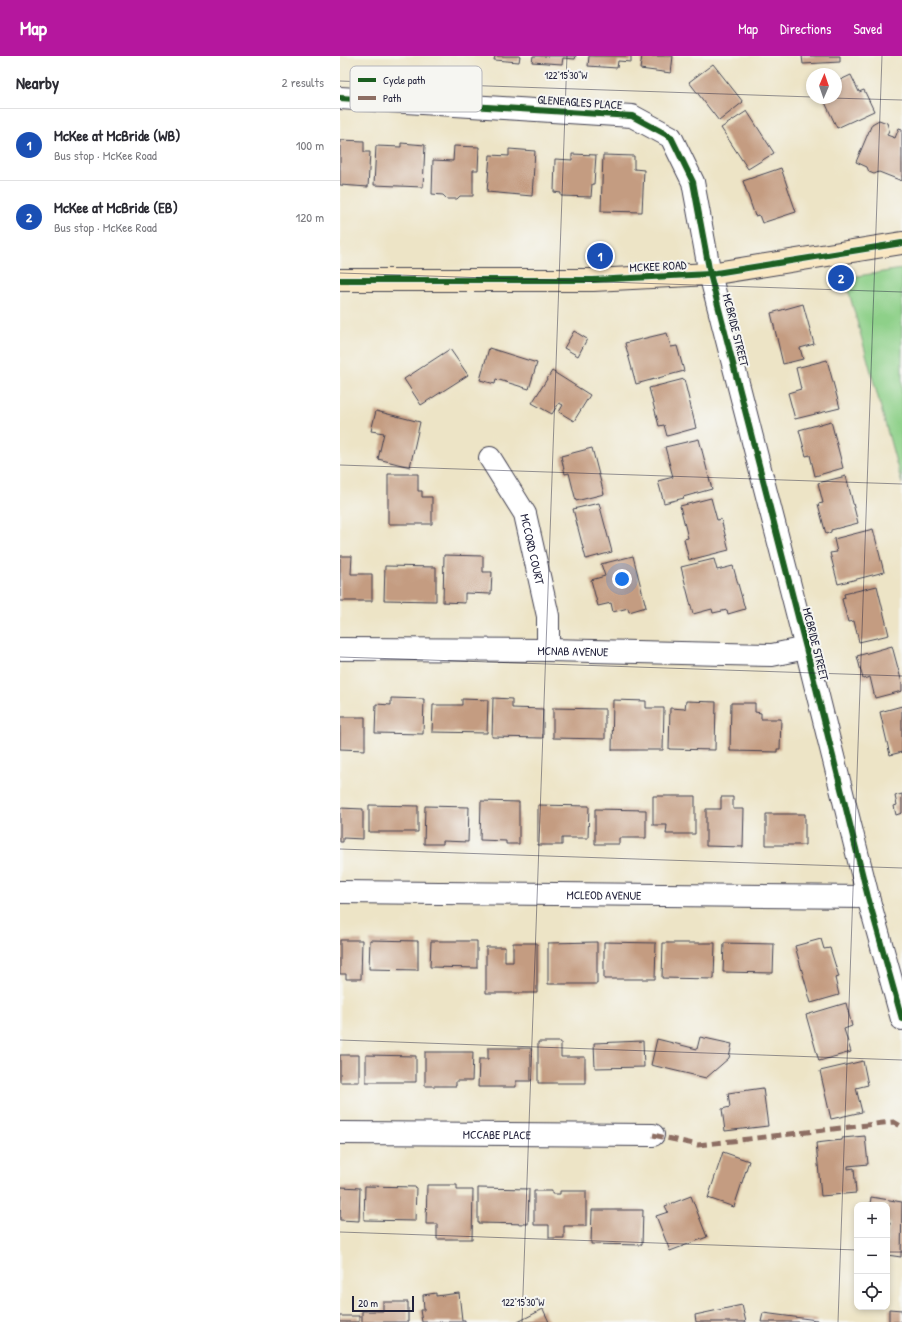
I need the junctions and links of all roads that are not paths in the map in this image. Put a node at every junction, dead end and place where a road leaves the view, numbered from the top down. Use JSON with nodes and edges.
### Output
{"nodes":[{"id":1,"x":340,"y":98,"type":"edge"},
{"id":2,"x":350,"y":99,"type":"edge"},
{"id":3,"x":482,"y":107,"type":"edge"},
{"id":4,"x":902,"y":243,"type":"edge"},
{"id":5,"x":710,"y":274,"type":"junction"},
{"id":6,"x":340,"y":280,"type":"edge"},
{"id":7,"x":490,"y":458,"type":"dead end"},
{"id":8,"x":806,"y":648,"type":"junction"},
{"id":9,"x":340,"y":649,"type":"edge"},
{"id":10,"x":548,"y":650,"type":"junction"},
{"id":11,"x":340,"y":892,"type":"edge"},
{"id":12,"x":868,"y":897,"type":"junction"},
{"id":13,"x":902,"y":1019,"type":"edge"},
{"id":14,"x":340,"y":1133,"type":"edge"},
{"id":15,"x":653,"y":1135,"type":"dead end"}],
"edges":[{"from":1,"to":2,"type":"street","name":"GLENEAGLES PLACE"},
{"from":3,"to":5,"type":"street","name":"GLENEAGLES PLACE"},
{"from":4,"to":5,"type":"street","name":"MCKEE ROAD"},
{"from":5,"to":6,"type":"street","name":"MCKEE ROAD"},
{"from":5,"to":8,"type":"street","name":"MCBRIDE STREET"},
{"from":7,"to":10,"type":"street","name":"MCCORD COURT"},
{"from":8,"to":10,"type":"street","name":"MCNAB AVENUE"},
{"from":8,"to":12,"type":"street","name":"MCBRIDE STREET"},
{"from":9,"to":10,"type":"street","name":"MCNAB AVENUE"},
{"from":11,"to":12,"type":"street","name":"MCLEOD AVENUE"},
{"from":12,"to":13,"type":"street","name":"MCBRIDE STREET"},
{"from":14,"to":15,"type":"street","name":"MCCABE PLACE"}]}
